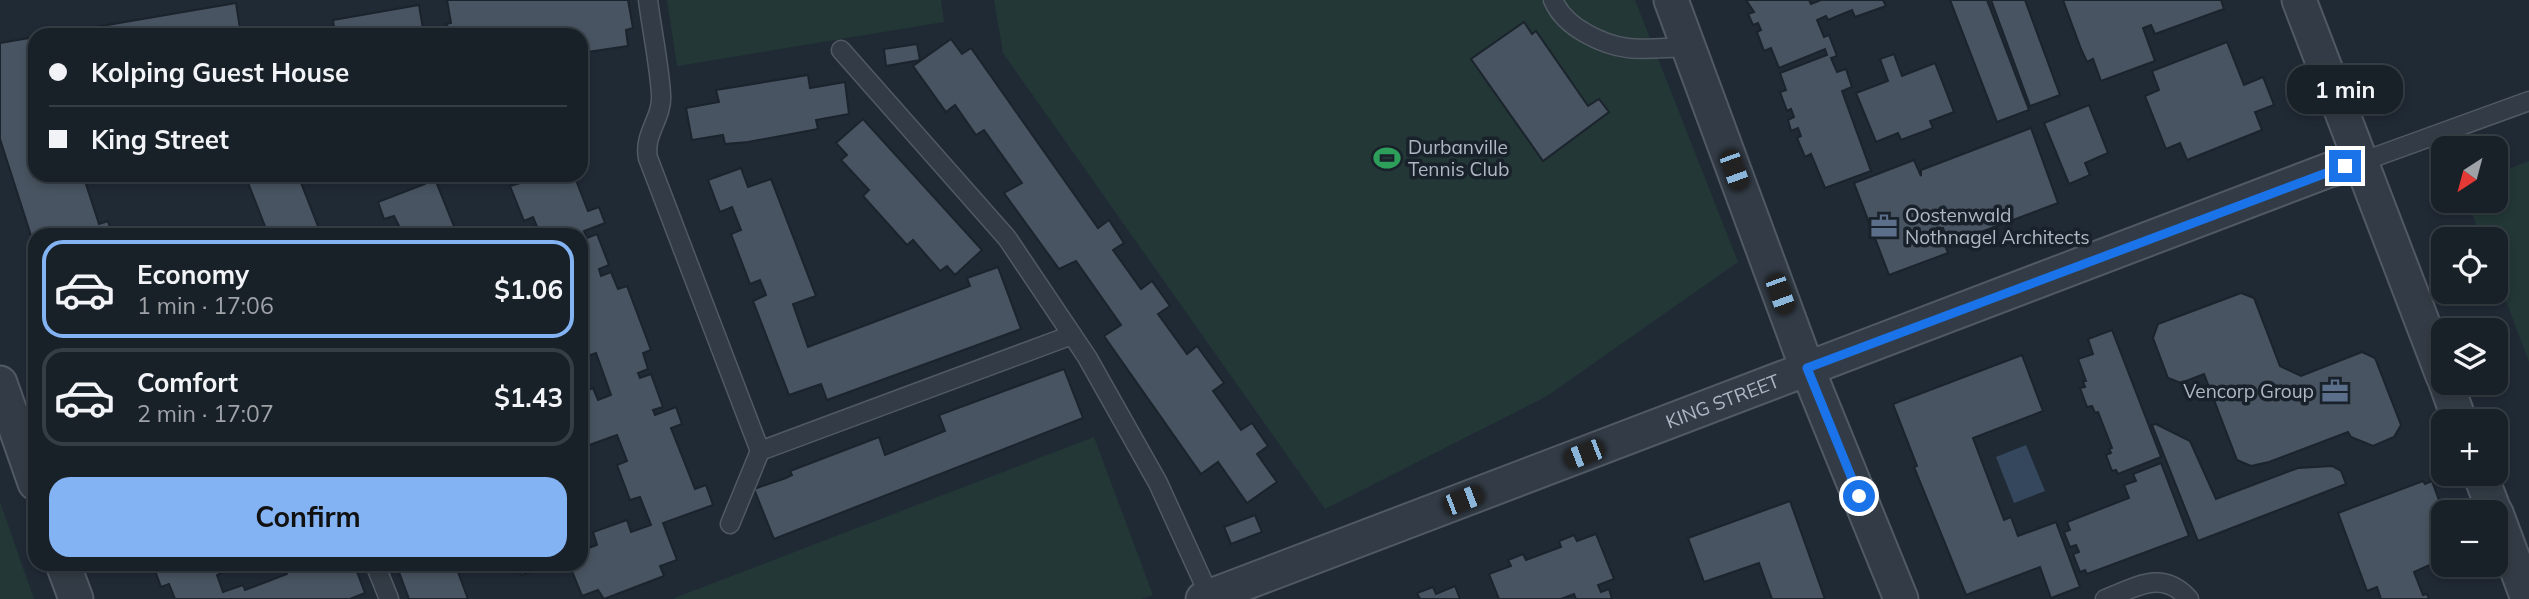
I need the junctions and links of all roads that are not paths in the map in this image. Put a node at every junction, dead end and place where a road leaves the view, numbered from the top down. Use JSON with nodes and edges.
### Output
{"nodes":[{"id":1,"x":648,"y":0,"type":"edge"},
{"id":2,"x":1553,"y":0,"type":"edge"},
{"id":3,"x":1671,"y":0,"type":"edge"},
{"id":4,"x":2299,"y":0,"type":"edge"},
{"id":5,"x":1688,"y":47,"type":"junction"},
{"id":6,"x":841,"y":50,"type":"dead end"},
{"id":7,"x":2529,"y":102,"type":"edge"},
{"id":8,"x":2361,"y":162,"type":"junction"},
{"id":9,"x":1072,"y":335,"type":"junction"},
{"id":10,"x":2431,"y":345,"type":"edge"},
{"id":11,"x":1807,"y":368,"type":"junction"},
{"id":12,"x":0,"y":383,"type":"edge"},
{"id":13,"x":760,"y":452,"type":"junction"},
{"id":14,"x":28,"y":463,"type":"edge"},
{"id":15,"x":730,"y":524,"type":"dead end"},
{"id":16,"x":2508,"y":547,"type":"edge"},
{"id":17,"x":66,"y":571,"type":"edge"},
{"id":18,"x":378,"y":571,"type":"edge"},
{"id":19,"x":1207,"y":598,"type":"edge"},
{"id":20,"x":76,"y":599,"type":"edge"},
{"id":21,"x":389,"y":599,"type":"edge"},
{"id":22,"x":1901,"y":599,"type":"edge"},
{"id":23,"x":2105,"y":599,"type":"edge"},
{"id":24,"x":2189,"y":599,"type":"edge"},
{"id":25,"x":2528,"y":599,"type":"edge"}],
"edges":[{"from":1,"to":13,"type":"lane"},
{"from":2,"to":5,"type":"lane"},
{"from":3,"to":5,"type":"street"},
{"from":4,"to":8,"type":"street"},
{"from":5,"to":11,"type":"street"},
{"from":6,"to":9,"type":"lane"},
{"from":7,"to":8,"type":"lane"},
{"from":8,"to":10,"type":"street"},
{"from":8,"to":11,"type":"street","name":"KING STREET"},
{"from":9,"to":13,"type":"lane"},
{"from":9,"to":19,"type":"lane"},
{"from":11,"to":19,"type":"street","name":"KING STREET"},
{"from":11,"to":22,"type":"street"},
{"from":12,"to":14,"type":"street"},
{"from":13,"to":15,"type":"lane"},
{"from":16,"to":25,"type":"street"},
{"from":17,"to":20,"type":"street"},
{"from":18,"to":21,"type":"lane"},
{"from":23,"to":24,"type":"lane"}]}
